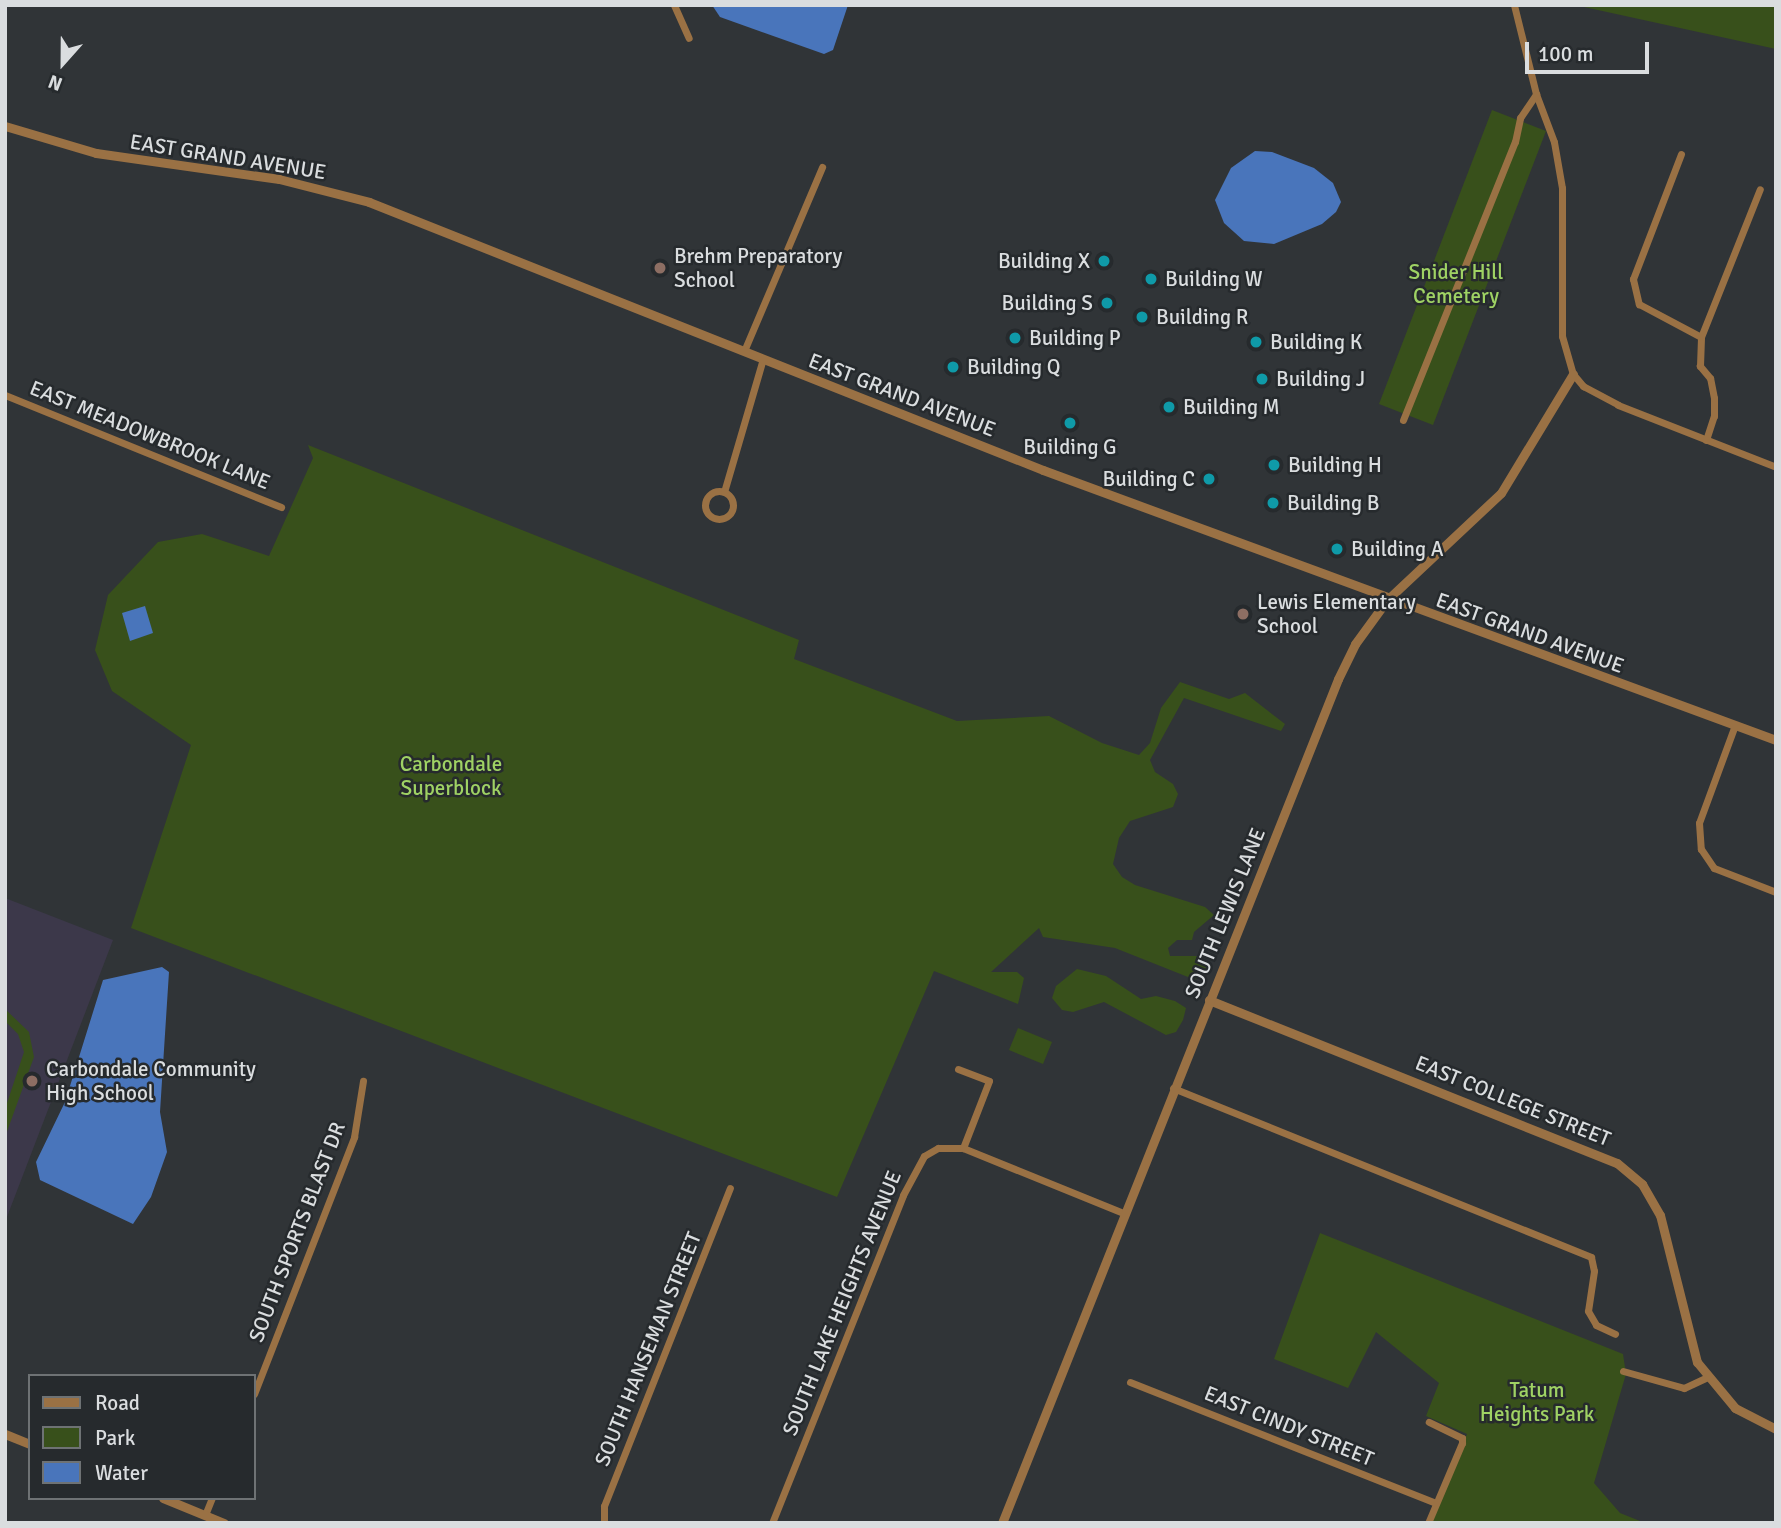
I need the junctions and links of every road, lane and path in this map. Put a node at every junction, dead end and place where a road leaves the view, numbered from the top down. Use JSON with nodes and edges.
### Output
{"nodes":[{"id":1,"x":674,"y":5,"type":"edge"},
{"id":2,"x":1514,"y":5,"type":"edge"},
{"id":3,"x":689,"y":38,"type":"dead end"},
{"id":4,"x":1536,"y":94,"type":"junction"},
{"id":5,"x":5,"y":126,"type":"edge"},
{"id":6,"x":1681,"y":154,"type":"dead end"},
{"id":7,"x":822,"y":167,"type":"dead end"},
{"id":8,"x":1760,"y":189,"type":"dead end"},
{"id":9,"x":1702,"y":337,"type":"junction"},
{"id":10,"x":744,"y":351,"type":"junction"},
{"id":11,"x":763,"y":359,"type":"junction"},
{"id":12,"x":1573,"y":374,"type":"junction"},
{"id":13,"x":5,"y":395,"type":"edge"},
{"id":14,"x":1403,"y":420,"type":"dead end"},
{"id":15,"x":1706,"y":440,"type":"junction"},
{"id":16,"x":1776,"y":467,"type":"edge"},
{"id":17,"x":724,"y":492,"type":"junction"},
{"id":18,"x":281,"y":507,"type":"dead end"},
{"id":19,"x":1387,"y":600,"type":"junction"},
{"id":20,"x":1735,"y":725,"type":"junction"},
{"id":21,"x":1776,"y":740,"type":"edge"},
{"id":22,"x":1776,"y":892,"type":"edge"},
{"id":23,"x":1209,"y":1000,"type":"junction"},
{"id":24,"x":958,"y":1069,"type":"dead end"},
{"id":25,"x":363,"y":1082,"type":"dead end"},
{"id":26,"x":1173,"y":1088,"type":"junction"},
{"id":27,"x":963,"y":1148,"type":"junction"},
{"id":28,"x":730,"y":1188,"type":"dead end"},
{"id":29,"x":1123,"y":1213,"type":"junction"},
{"id":30,"x":1615,"y":1334,"type":"dead end"},
{"id":31,"x":1623,"y":1371,"type":"dead end"},
{"id":32,"x":1708,"y":1377,"type":"junction"},
{"id":33,"x":1130,"y":1382,"type":"dead end"},
{"id":34,"x":256,"y":1389,"type":"edge"},
{"id":35,"x":1429,"y":1422,"type":"dead end"},
{"id":36,"x":1776,"y":1429,"type":"edge"},
{"id":37,"x":5,"y":1434,"type":"edge"},
{"id":38,"x":28,"y":1443,"type":"edge"},
{"id":39,"x":168,"y":1500,"type":"edge"},
{"id":40,"x":211,"y":1500,"type":"edge"},
{"id":41,"x":1436,"y":1503,"type":"junction"},
{"id":42,"x":205,"y":1515,"type":"junction"},
{"id":43,"x":224,"y":1523,"type":"edge"},
{"id":44,"x":604,"y":1523,"type":"edge"},
{"id":45,"x":772,"y":1523,"type":"edge"},
{"id":46,"x":1002,"y":1523,"type":"edge"},
{"id":47,"x":1428,"y":1523,"type":"edge"}],
"edges":[{"from":1,"to":3,"type":"street"},
{"from":2,"to":4,"type":"street"},
{"from":4,"to":12,"type":"street"},
{"from":4,"to":14,"type":"street"},
{"from":5,"to":10,"type":"street","name":"EAST GRAND AVENUE"},
{"from":6,"to":9,"type":"street"},
{"from":7,"to":10,"type":"street"},
{"from":8,"to":9,"type":"street"},
{"from":9,"to":15,"type":"street"},
{"from":10,"to":11,"type":"street","name":"EAST GRAND AVENUE"},
{"from":11,"to":17,"type":"street"},
{"from":11,"to":19,"type":"street","name":"EAST GRAND AVENUE"},
{"from":12,"to":15,"type":"street"},
{"from":12,"to":19,"type":"street","name":"SOUTH LEWIS LANE"},
{"from":13,"to":18,"type":"street","name":"EAST MEADOWBROOK LANE"},
{"from":15,"to":16,"type":"street"},
{"from":17,"to":17,"type":"street"},
{"from":19,"to":20,"type":"street","name":"EAST GRAND AVENUE"},
{"from":19,"to":23,"type":"street","name":"SOUTH LEWIS LANE"},
{"from":20,"to":21,"type":"street","name":"EAST GRAND AVENUE"},
{"from":20,"to":22,"type":"street"},
{"from":23,"to":26,"type":"street","name":"SOUTH LEWIS LANE"},
{"from":23,"to":32,"type":"street","name":"EAST COLLEGE STREET"},
{"from":24,"to":27,"type":"street"},
{"from":25,"to":34,"type":"street","name":"SOUTH SPORTS BLAST DR"},
{"from":26,"to":29,"type":"street","name":"SOUTH LEWIS LANE"},
{"from":26,"to":30,"type":"street"},
{"from":27,"to":29,"type":"street"},
{"from":27,"to":45,"type":"street","name":"SOUTH LAKE HEIGHTS AVENUE"},
{"from":28,"to":44,"type":"street","name":"SOUTH HANSEMAN STREET"},
{"from":29,"to":46,"type":"street","name":"SOUTH LEWIS LANE"},
{"from":31,"to":32,"type":"street"},
{"from":32,"to":36,"type":"street","name":"EAST COLLEGE STREET"},
{"from":33,"to":41,"type":"street","name":"EAST CINDY STREET"},
{"from":35,"to":41,"type":"street"},
{"from":37,"to":38,"type":"street"},
{"from":39,"to":42,"type":"street"},
{"from":40,"to":42,"type":"street"},
{"from":41,"to":47,"type":"street"},
{"from":42,"to":43,"type":"street"}]}
